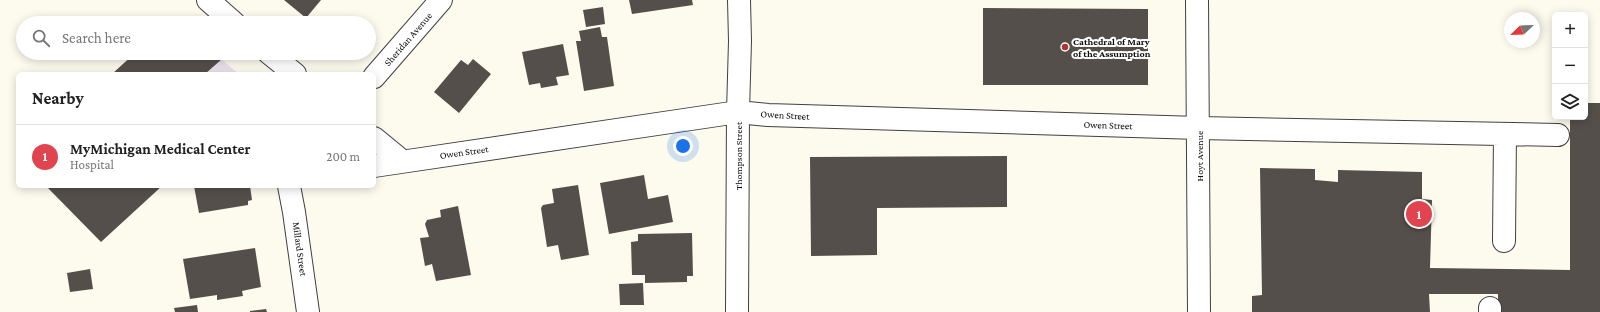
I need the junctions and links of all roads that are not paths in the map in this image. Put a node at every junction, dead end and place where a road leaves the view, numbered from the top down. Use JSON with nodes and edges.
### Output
{"nodes":[{"id":1,"x":208,"y":0,"type":"edge"},
{"id":2,"x":441,"y":0,"type":"edge"},
{"id":3,"x":739,"y":0,"type":"edge"},
{"id":4,"x":1197,"y":0,"type":"edge"},
{"id":5,"x":226,"y":16,"type":"edge"},
{"id":6,"x":272,"y":61,"type":"edge"},
{"id":7,"x":291,"y":72,"type":"edge"},
{"id":8,"x":376,"y":75,"type":"edge"},
{"id":9,"x":738,"y":112,"type":"junction"},
{"id":10,"x":1199,"y":128,"type":"junction"},
{"id":11,"x":1505,"y":134,"type":"junction"},
{"id":12,"x":1558,"y":135,"type":"dead end"},
{"id":13,"x":376,"y":140,"type":"edge"},
{"id":14,"x":402,"y":161,"type":"junction"},
{"id":15,"x":376,"y":166,"type":"edge"},
{"id":16,"x":289,"y":188,"type":"edge"},
{"id":17,"x":1504,"y":241,"type":"dead end"},
{"id":18,"x":308,"y":312,"type":"edge"},
{"id":19,"x":737,"y":312,"type":"edge"},
{"id":20,"x":1199,"y":312,"type":"edge"}],
"edges":[{"from":1,"to":5,"type":"street"},
{"from":2,"to":8,"type":"street","name":"Sheridan Avenue"},
{"from":3,"to":9,"type":"street","name":"Thompson Street"},
{"from":4,"to":10,"type":"street","name":"Hoyt Avenue"},
{"from":6,"to":7,"type":"street"},
{"from":9,"to":10,"type":"street","name":"Owen Street"},
{"from":9,"to":14,"type":"street","name":"Owen Street"},
{"from":9,"to":19,"type":"street","name":"Thompson Street"},
{"from":10,"to":11,"type":"street","name":"Owen Street"},
{"from":10,"to":20,"type":"street","name":"Hoyt Avenue"},
{"from":11,"to":12,"type":"street","name":"Owen Street"},
{"from":11,"to":17,"type":"street"},
{"from":13,"to":14,"type":"street"},
{"from":14,"to":15,"type":"street","name":"Owen Street"},
{"from":16,"to":18,"type":"street","name":"Millard Street"}]}
